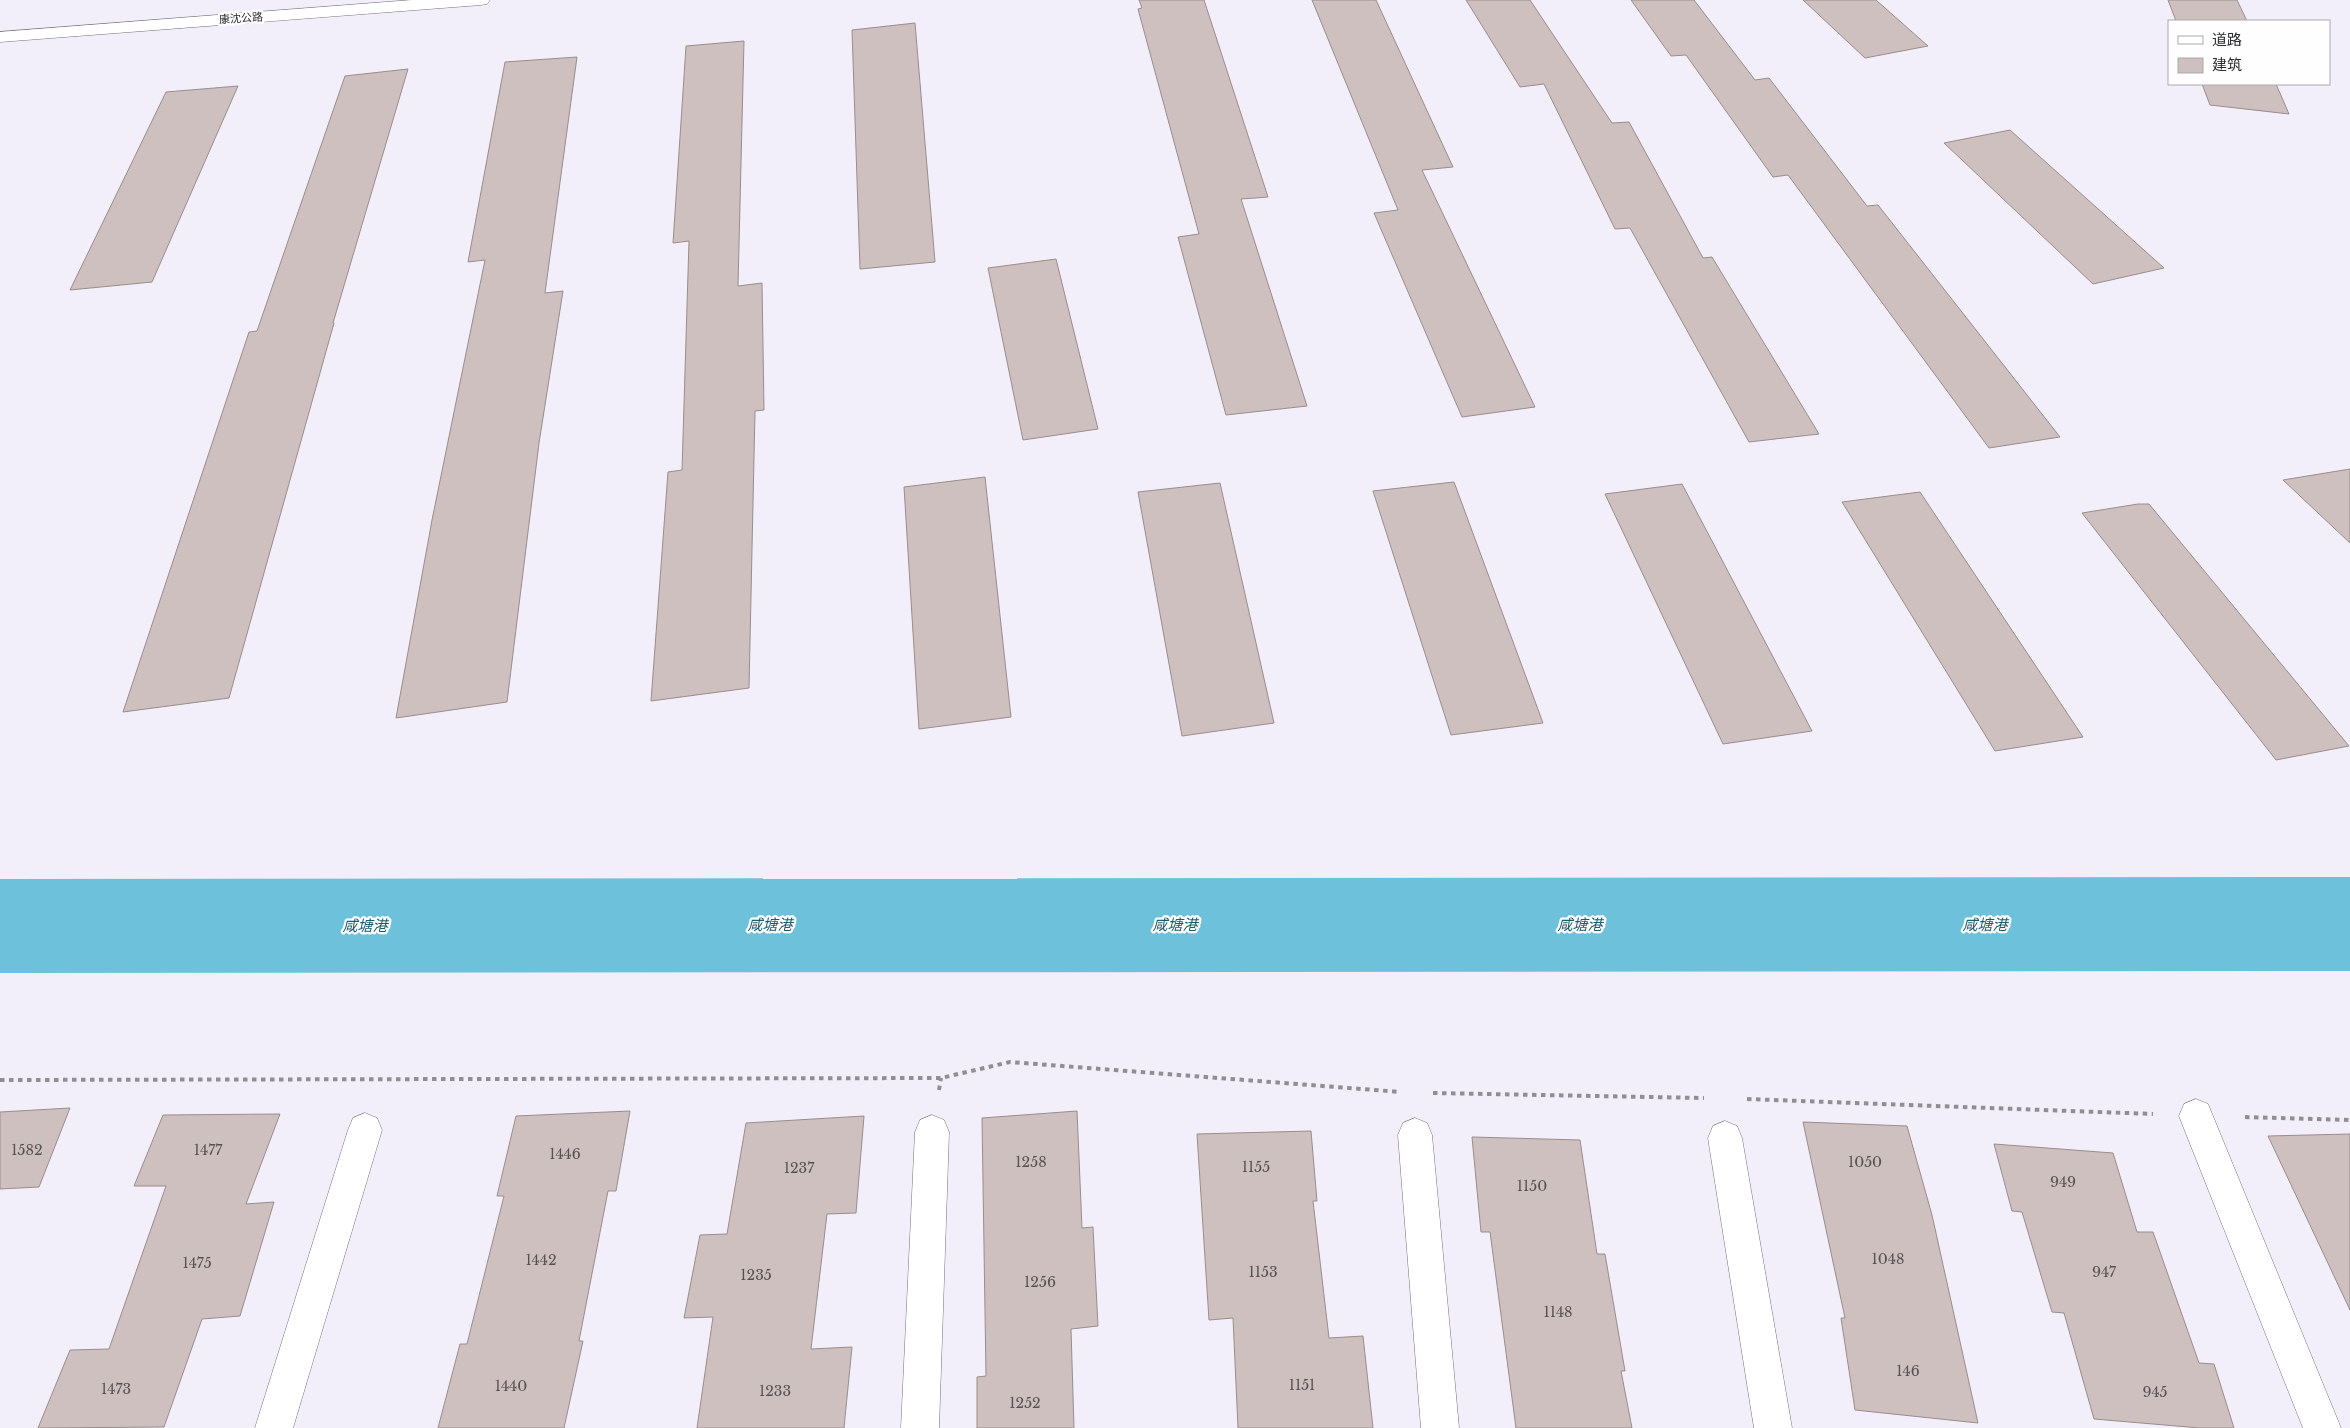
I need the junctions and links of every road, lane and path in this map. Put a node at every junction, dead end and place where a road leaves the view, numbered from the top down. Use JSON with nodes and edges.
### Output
{"nodes":[{"id":1,"x":482,"y":0,"type":"edge"},
{"id":2,"x":433,"y":2,"type":"edge"},
{"id":3,"x":0,"y":37,"type":"edge"},
{"id":4,"x":0,"y":1080,"type":"edge"},
{"id":5,"x":1411,"y":1092,"type":"dead end"},
{"id":6,"x":1430,"y":1093,"type":"dead end"},
{"id":7,"x":1710,"y":1098,"type":"dead end"},
{"id":8,"x":1740,"y":1099,"type":"dead end"},
{"id":9,"x":2196,"y":1116,"type":"junction"},
{"id":10,"x":2350,"y":1120,"type":"edge"},
{"id":11,"x":365,"y":1130,"type":"dead end"},
{"id":12,"x":932,"y":1132,"type":"dead end"},
{"id":13,"x":1415,"y":1135,"type":"dead end"},
{"id":14,"x":1725,"y":1138,"type":"dead end"},
{"id":15,"x":274,"y":1428,"type":"edge"},
{"id":16,"x":920,"y":1428,"type":"edge"},
{"id":17,"x":1440,"y":1428,"type":"edge"},
{"id":18,"x":1773,"y":1428,"type":"edge"},
{"id":19,"x":2322,"y":1428,"type":"edge"}],
"edges":[{"from":1,"to":2,"type":"street","name":"康沈公路"},
{"from":2,"to":3,"type":"street","name":"康沈公路"},
{"from":4,"to":5,"type":"path"},
{"from":6,"to":7,"type":"path"},
{"from":8,"to":9,"type":"path"},
{"from":9,"to":10,"type":"path"},
{"from":9,"to":19,"type":"street"},
{"from":11,"to":15,"type":"street"},
{"from":12,"to":16,"type":"street"},
{"from":13,"to":17,"type":"street"},
{"from":14,"to":18,"type":"street"}]}
